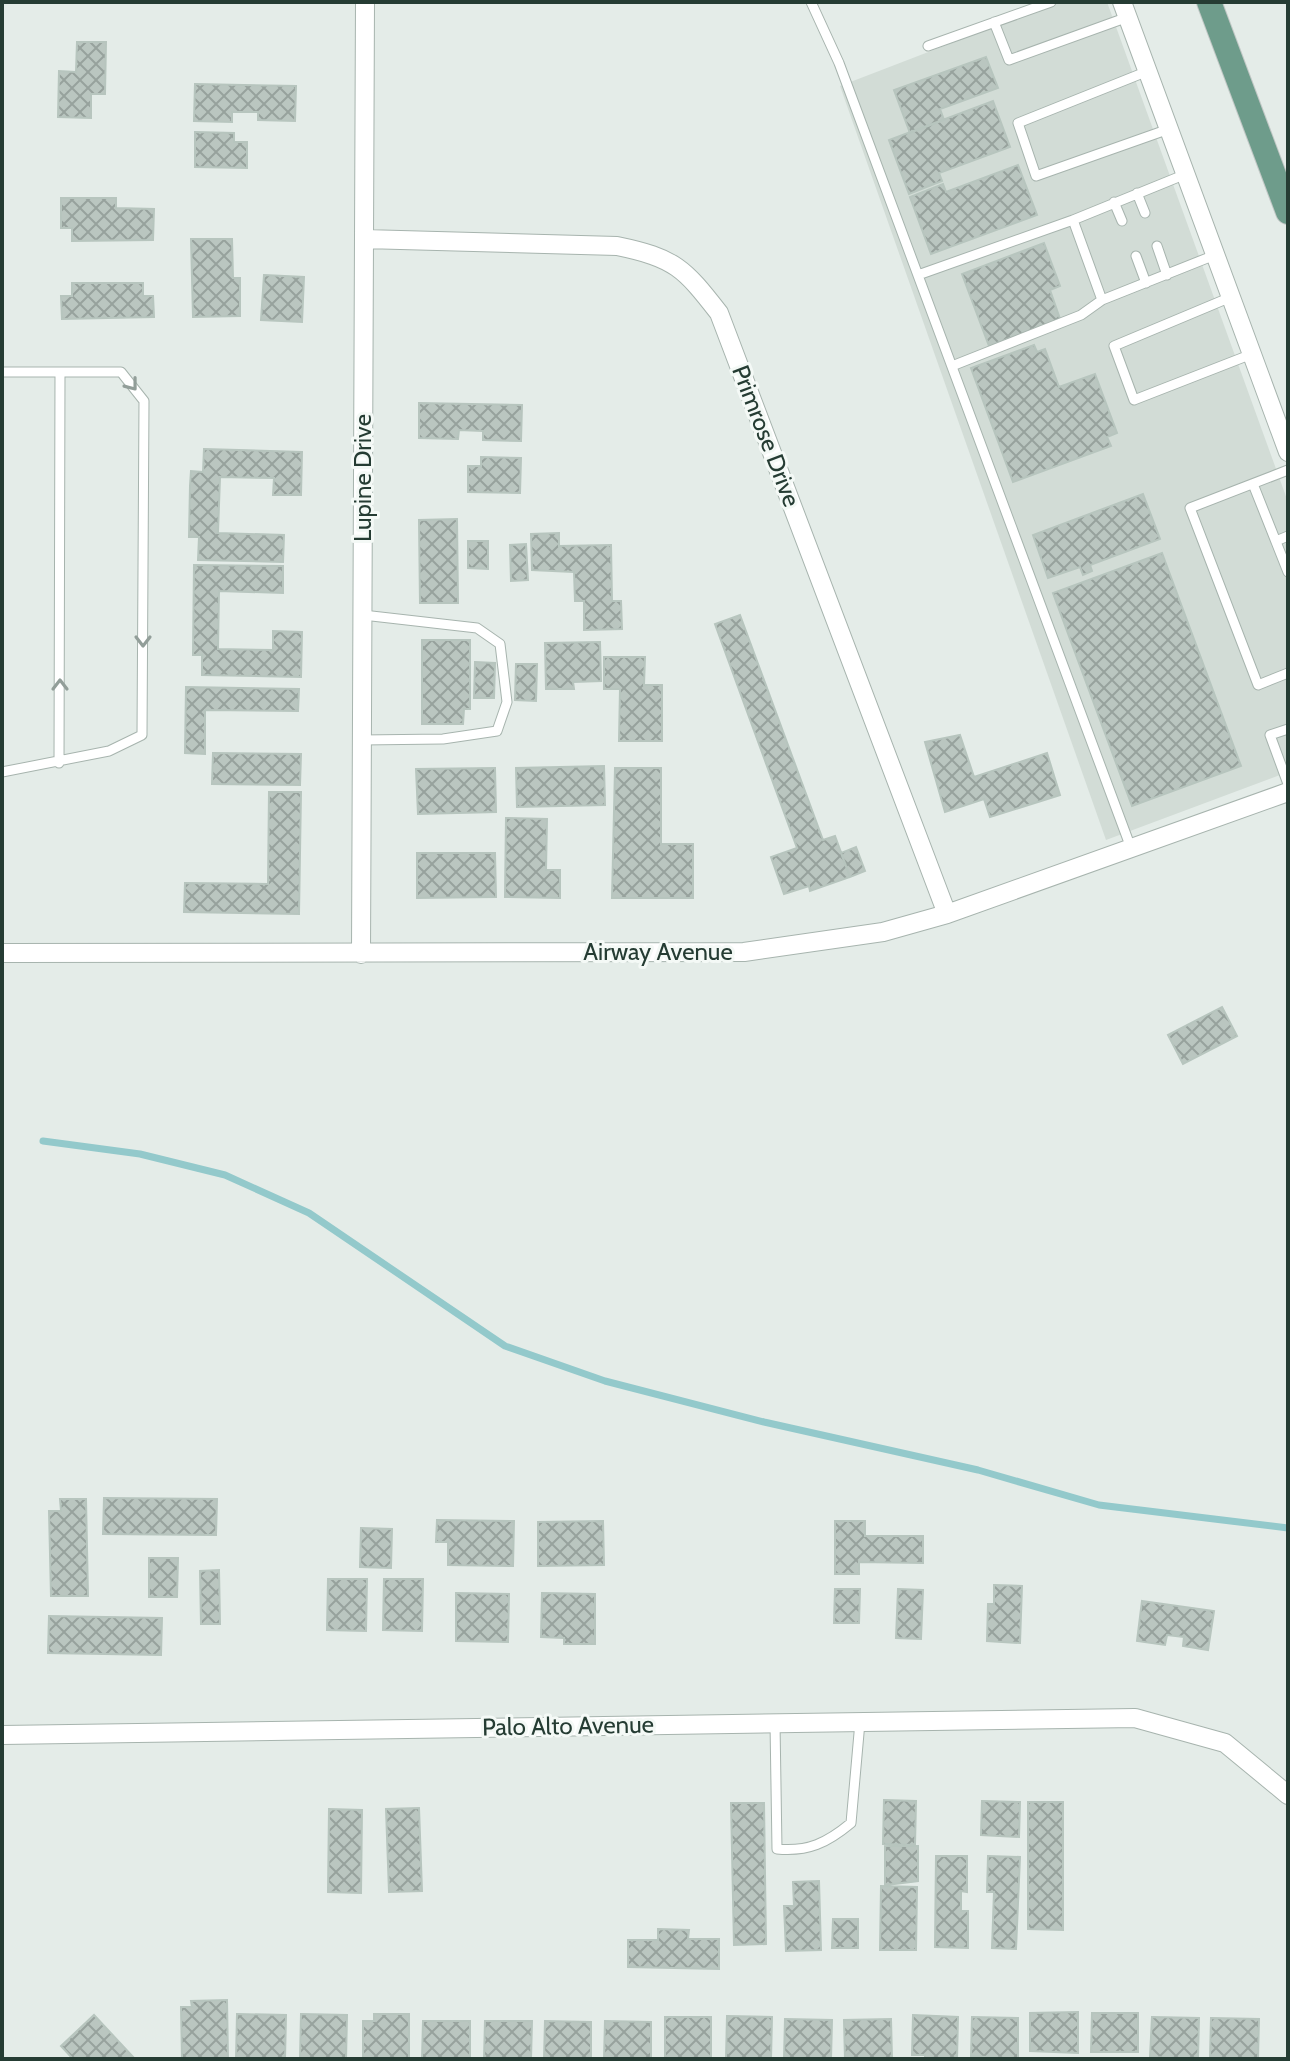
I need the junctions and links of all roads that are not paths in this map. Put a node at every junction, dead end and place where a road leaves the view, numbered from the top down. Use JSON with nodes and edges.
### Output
{"nodes":[{"id":1,"x":365,"y":2,"type":"edge"},
{"id":2,"x":811,"y":2,"type":"edge"},
{"id":3,"x":1051,"y":2,"type":"edge"},
{"id":4,"x":1209,"y":2,"type":"edge"},
{"id":5,"x":1125,"y":10,"type":"edge"},
{"id":6,"x":994,"y":22,"type":"junction"},
{"id":7,"x":928,"y":46,"type":"dead end"},
{"id":8,"x":1148,"y":71,"type":"junction"},
{"id":9,"x":1169,"y":129,"type":"junction"},
{"id":10,"x":1186,"y":174,"type":"junction"},
{"id":11,"x":1137,"y":193,"type":"junction"},
{"id":12,"x":1114,"y":202,"type":"junction"},
{"id":13,"x":1288,"y":212,"type":"edge"},
{"id":14,"x":1145,"y":213,"type":"dead end"},
{"id":15,"x":1073,"y":220,"type":"junction"},
{"id":16,"x":1122,"y":221,"type":"dead end"},
{"id":17,"x":364,"y":239,"type":"junction"},
{"id":18,"x":1157,"y":246,"type":"dead end"},
{"id":19,"x":1215,"y":255,"type":"junction"},
{"id":20,"x":1136,"y":256,"type":"dead end"},
{"id":21,"x":918,"y":275,"type":"junction"},
{"id":22,"x":1167,"y":275,"type":"junction"},
{"id":23,"x":1146,"y":283,"type":"junction"},
{"id":24,"x":1231,"y":297,"type":"junction"},
{"id":25,"x":1102,"y":300,"type":"junction"},
{"id":26,"x":1252,"y":354,"type":"junction"},
{"id":27,"x":952,"y":366,"type":"junction"},
{"id":28,"x":2,"y":372,"type":"edge"},
{"id":29,"x":60,"y":373,"type":"junction"},
{"id":30,"x":1288,"y":452,"type":"edge"},
{"id":31,"x":1288,"y":470,"type":"edge"},
{"id":32,"x":1253,"y":484,"type":"junction"},
{"id":33,"x":1288,"y":536,"type":"edge"},
{"id":34,"x":1276,"y":541,"type":"junction"},
{"id":35,"x":1288,"y":572,"type":"edge"},
{"id":36,"x":363,"y":615,"type":"junction"},
{"id":37,"x":1288,"y":673,"type":"edge"},
{"id":38,"x":1288,"y":729,"type":"edge"},
{"id":39,"x":362,"y":740,"type":"junction"},
{"id":40,"x":59,"y":763,"type":"junction"},
{"id":41,"x":2,"y":772,"type":"edge"},
{"id":42,"x":1288,"y":784,"type":"edge"},
{"id":43,"x":1288,"y":792,"type":"edge"},
{"id":44,"x":1131,"y":849,"type":"junction"},
{"id":45,"x":947,"y":914,"type":"junction"},
{"id":46,"x":2,"y":953,"type":"edge"},
{"id":47,"x":361,"y":954,"type":"junction"},
{"id":48,"x":860,"y":1722,"type":"junction"},
{"id":49,"x":775,"y":1723,"type":"junction"},
{"id":50,"x":2,"y":1735,"type":"edge"},
{"id":51,"x":1288,"y":1795,"type":"edge"}],
"edges":[{"from":1,"to":17,"type":"street","name":"Lupine Drive"},
{"from":2,"to":21,"type":"lane"},
{"from":3,"to":6,"type":"lane"},
{"from":4,"to":13,"type":"main road"},
{"from":5,"to":6,"type":"lane"},
{"from":5,"to":8,"type":"street"},
{"from":6,"to":7,"type":"lane"},
{"from":8,"to":9,"type":"street"},
{"from":8,"to":9,"type":"lane"},
{"from":9,"to":10,"type":"street"},
{"from":10,"to":11,"type":"lane"},
{"from":10,"to":19,"type":"street"},
{"from":11,"to":12,"type":"lane"},
{"from":11,"to":14,"type":"lane"},
{"from":12,"to":15,"type":"lane"},
{"from":12,"to":16,"type":"lane"},
{"from":15,"to":21,"type":"lane"},
{"from":15,"to":25,"type":"lane"},
{"from":17,"to":36,"type":"street","name":"Lupine Drive"},
{"from":17,"to":45,"type":"street","name":"Primrose Drive"},
{"from":18,"to":22,"type":"lane"},
{"from":19,"to":22,"type":"lane"},
{"from":19,"to":24,"type":"street"},
{"from":20,"to":23,"type":"lane"},
{"from":21,"to":27,"type":"lane"},
{"from":22,"to":23,"type":"lane"},
{"from":23,"to":25,"type":"lane"},
{"from":24,"to":26,"type":"street"},
{"from":24,"to":26,"type":"lane"},
{"from":25,"to":27,"type":"lane"},
{"from":26,"to":30,"type":"street"},
{"from":27,"to":44,"type":"lane"},
{"from":28,"to":29,"type":"lane"},
{"from":40,"to":29,"type":"lane","one_way":true},
{"from":29,"to":40,"type":"lane","one_way":true},
{"from":31,"to":32,"type":"lane"},
{"from":32,"to":34,"type":"lane"},
{"from":32,"to":37,"type":"lane"},
{"from":33,"to":34,"type":"lane"},
{"from":34,"to":35,"type":"lane"},
{"from":36,"to":39,"type":"street","name":"Lupine Drive"},
{"from":36,"to":39,"type":"lane"},
{"from":38,"to":42,"type":"lane"},
{"from":39,"to":47,"type":"street","name":"Lupine Drive"},
{"from":40,"to":41,"type":"lane"},
{"from":43,"to":44,"type":"street","name":"Airway Avenue"},
{"from":44,"to":45,"type":"street","name":"Airway Avenue"},
{"from":45,"to":47,"type":"street","name":"Airway Avenue"},
{"from":46,"to":47,"type":"street","name":"Airway Avenue"},
{"from":48,"to":49,"type":"street","name":"Palo Alto Avenue"},
{"from":48,"to":49,"type":"lane"},
{"from":48,"to":51,"type":"street","name":"Palo Alto Avenue"},
{"from":49,"to":50,"type":"street","name":"Palo Alto Avenue"}]}
